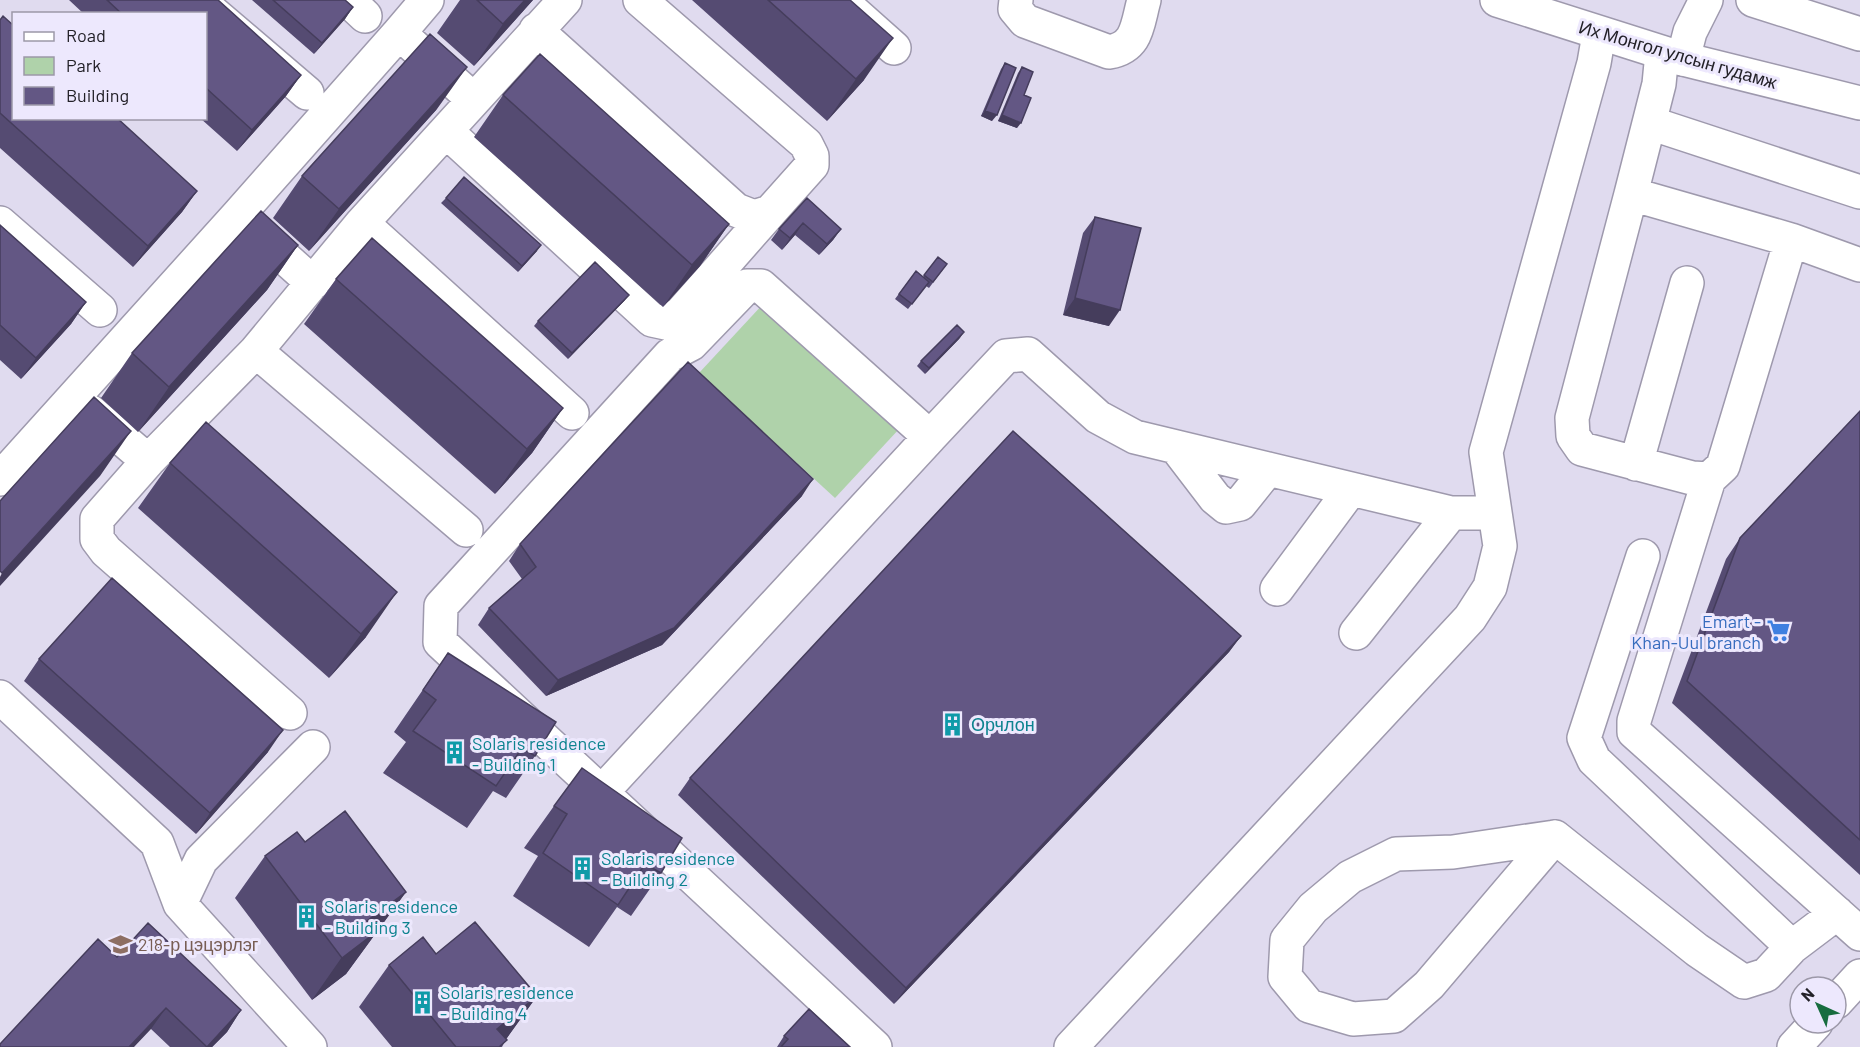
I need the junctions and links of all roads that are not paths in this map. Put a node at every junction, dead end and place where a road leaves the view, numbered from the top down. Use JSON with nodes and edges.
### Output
{"nodes":[{"id":1,"x":198,"y":0,"type":"edge"},
{"id":2,"x":427,"y":0,"type":"edge"},
{"id":3,"x":565,"y":0,"type":"edge"},
{"id":4,"x":640,"y":0,"type":"edge"},
{"id":5,"x":840,"y":0,"type":"edge"},
{"id":6,"x":1016,"y":0,"type":"edge"},
{"id":7,"x":1144,"y":0,"type":"edge"},
{"id":8,"x":1497,"y":0,"type":"edge"},
{"id":9,"x":1706,"y":0,"type":"edge"},
{"id":10,"x":1753,"y":0,"type":"edge"},
{"id":11,"x":536,"y":30,"type":"junction"},
{"id":12,"x":399,"y":33,"type":"junction"},
{"id":13,"x":1599,"y":34,"type":"junction"},
{"id":14,"x":1860,"y":34,"type":"edge"},
{"id":15,"x":894,"y":48,"type":"dead end"},
{"id":16,"x":1672,"y":56,"type":"junction"},
{"id":17,"x":307,"y":93,"type":"dead end"},
{"id":18,"x":474,"y":100,"type":"junction"},
{"id":19,"x":1860,"y":103,"type":"edge"},
{"id":20,"x":1650,"y":123,"type":"junction"},
{"id":21,"x":446,"y":131,"type":"junction"},
{"id":22,"x":1860,"y":192,"type":"edge"},
{"id":23,"x":1631,"y":194,"type":"junction"},
{"id":24,"x":770,"y":212,"type":"junction"},
{"id":25,"x":238,"y":215,"type":"junction"},
{"id":26,"x":0,"y":223,"type":"edge"},
{"id":27,"x":362,"y":223,"type":"junction"},
{"id":28,"x":1791,"y":240,"type":"junction"},
{"id":29,"x":1860,"y":265,"type":"edge"},
{"id":30,"x":313,"y":283,"type":"junction"},
{"id":31,"x":1687,"y":283,"type":"dead end"},
{"id":32,"x":100,"y":310,"type":"dead end"},
{"id":33,"x":256,"y":351,"type":"junction"},
{"id":34,"x":74,"y":397,"type":"junction"},
{"id":35,"x":572,"y":413,"type":"dead end"},
{"id":36,"x":930,"y":437,"type":"junction"},
{"id":37,"x":1176,"y":447,"type":"junction"},
{"id":38,"x":147,"y":461,"type":"junction"},
{"id":39,"x":1636,"y":464,"type":"junction"},
{"id":40,"x":1268,"y":469,"type":"junction"},
{"id":41,"x":0,"y":479,"type":"edge"},
{"id":42,"x":1709,"y":479,"type":"junction"},
{"id":43,"x":1351,"y":489,"type":"junction"},
{"id":44,"x":1451,"y":513,"type":"junction"},
{"id":45,"x":1495,"y":513,"type":"junction"},
{"id":46,"x":466,"y":530,"type":"dead end"},
{"id":47,"x":1643,"y":556,"type":"dead end"},
{"id":48,"x":1277,"y":589,"type":"dead end"},
{"id":49,"x":1356,"y":633,"type":"dead end"},
{"id":50,"x":0,"y":697,"type":"edge"},
{"id":51,"x":290,"y":713,"type":"dead end"},
{"id":52,"x":313,"y":747,"type":"dead end"},
{"id":53,"x":601,"y":793,"type":"junction"},
{"id":54,"x":1555,"y":837,"type":"junction"},
{"id":55,"x":180,"y":904,"type":"junction"},
{"id":56,"x":1848,"y":924,"type":"edge"},
{"id":57,"x":1792,"y":947,"type":"junction"},
{"id":58,"x":1860,"y":976,"type":"edge"},
{"id":59,"x":1848,"y":989,"type":"edge"},
{"id":60,"x":1805,"y":1035,"type":"edge"},
{"id":61,"x":310,"y":1047,"type":"edge"},
{"id":62,"x":876,"y":1047,"type":"edge"},
{"id":63,"x":1071,"y":1047,"type":"edge"},
{"id":64,"x":1794,"y":1047,"type":"edge"}],
"edges":[{"from":1,"to":17,"type":"street"},
{"from":2,"to":12,"type":"street"},
{"from":3,"to":11,"type":"street"},
{"from":4,"to":24,"type":"street"},
{"from":5,"to":15,"type":"street"},
{"from":6,"to":7,"type":"street"},
{"from":8,"to":13,"type":"street","name":"Их Монгол улсын гудамж"},
{"from":9,"to":16,"type":"street"},
{"from":10,"to":14,"type":"street"},
{"from":11,"to":18,"type":"street"},
{"from":11,"to":24,"type":"street"},
{"from":12,"to":18,"type":"street"},
{"from":12,"to":25,"type":"street"},
{"from":13,"to":16,"type":"street","name":"Их Монгол улсын гудамж"},
{"from":13,"to":45,"type":"street"},
{"from":16,"to":19,"type":"street","name":"Их Монгол улсын гудамж"},
{"from":16,"to":20,"type":"street"},
{"from":18,"to":21,"type":"street"},
{"from":20,"to":22,"type":"street"},
{"from":20,"to":23,"type":"street"},
{"from":21,"to":24,"type":"street"},
{"from":21,"to":27,"type":"street"},
{"from":23,"to":28,"type":"street"},
{"from":23,"to":39,"type":"street"},
{"from":25,"to":30,"type":"street"},
{"from":25,"to":34,"type":"street"},
{"from":26,"to":32,"type":"street"},
{"from":27,"to":30,"type":"street"},
{"from":27,"to":35,"type":"street"},
{"from":28,"to":29,"type":"street"},
{"from":28,"to":42,"type":"street"},
{"from":30,"to":33,"type":"street"},
{"from":31,"to":39,"type":"street"},
{"from":33,"to":38,"type":"street"},
{"from":33,"to":46,"type":"street"},
{"from":34,"to":38,"type":"street"},
{"from":34,"to":41,"type":"street"},
{"from":36,"to":37,"type":"street"},
{"from":36,"to":53,"type":"street"},
{"from":36,"to":53,"type":"street"},
{"from":37,"to":40,"type":"street"},
{"from":37,"to":40,"type":"street"},
{"from":38,"to":51,"type":"street"},
{"from":39,"to":42,"type":"street"},
{"from":40,"to":43,"type":"street"},
{"from":42,"to":56,"type":"street"},
{"from":43,"to":44,"type":"street"},
{"from":43,"to":48,"type":"street"},
{"from":44,"to":45,"type":"street"},
{"from":44,"to":49,"type":"street"},
{"from":45,"to":63,"type":"street"},
{"from":47,"to":57,"type":"street"},
{"from":50,"to":55,"type":"street"},
{"from":52,"to":55,"type":"street"},
{"from":53,"to":62,"type":"street"},
{"from":54,"to":54,"type":"street"},
{"from":54,"to":57,"type":"street"},
{"from":55,"to":61,"type":"street"},
{"from":56,"to":57,"type":"street"},
{"from":58,"to":59,"type":"street"},
{"from":60,"to":64,"type":"street"}]}
